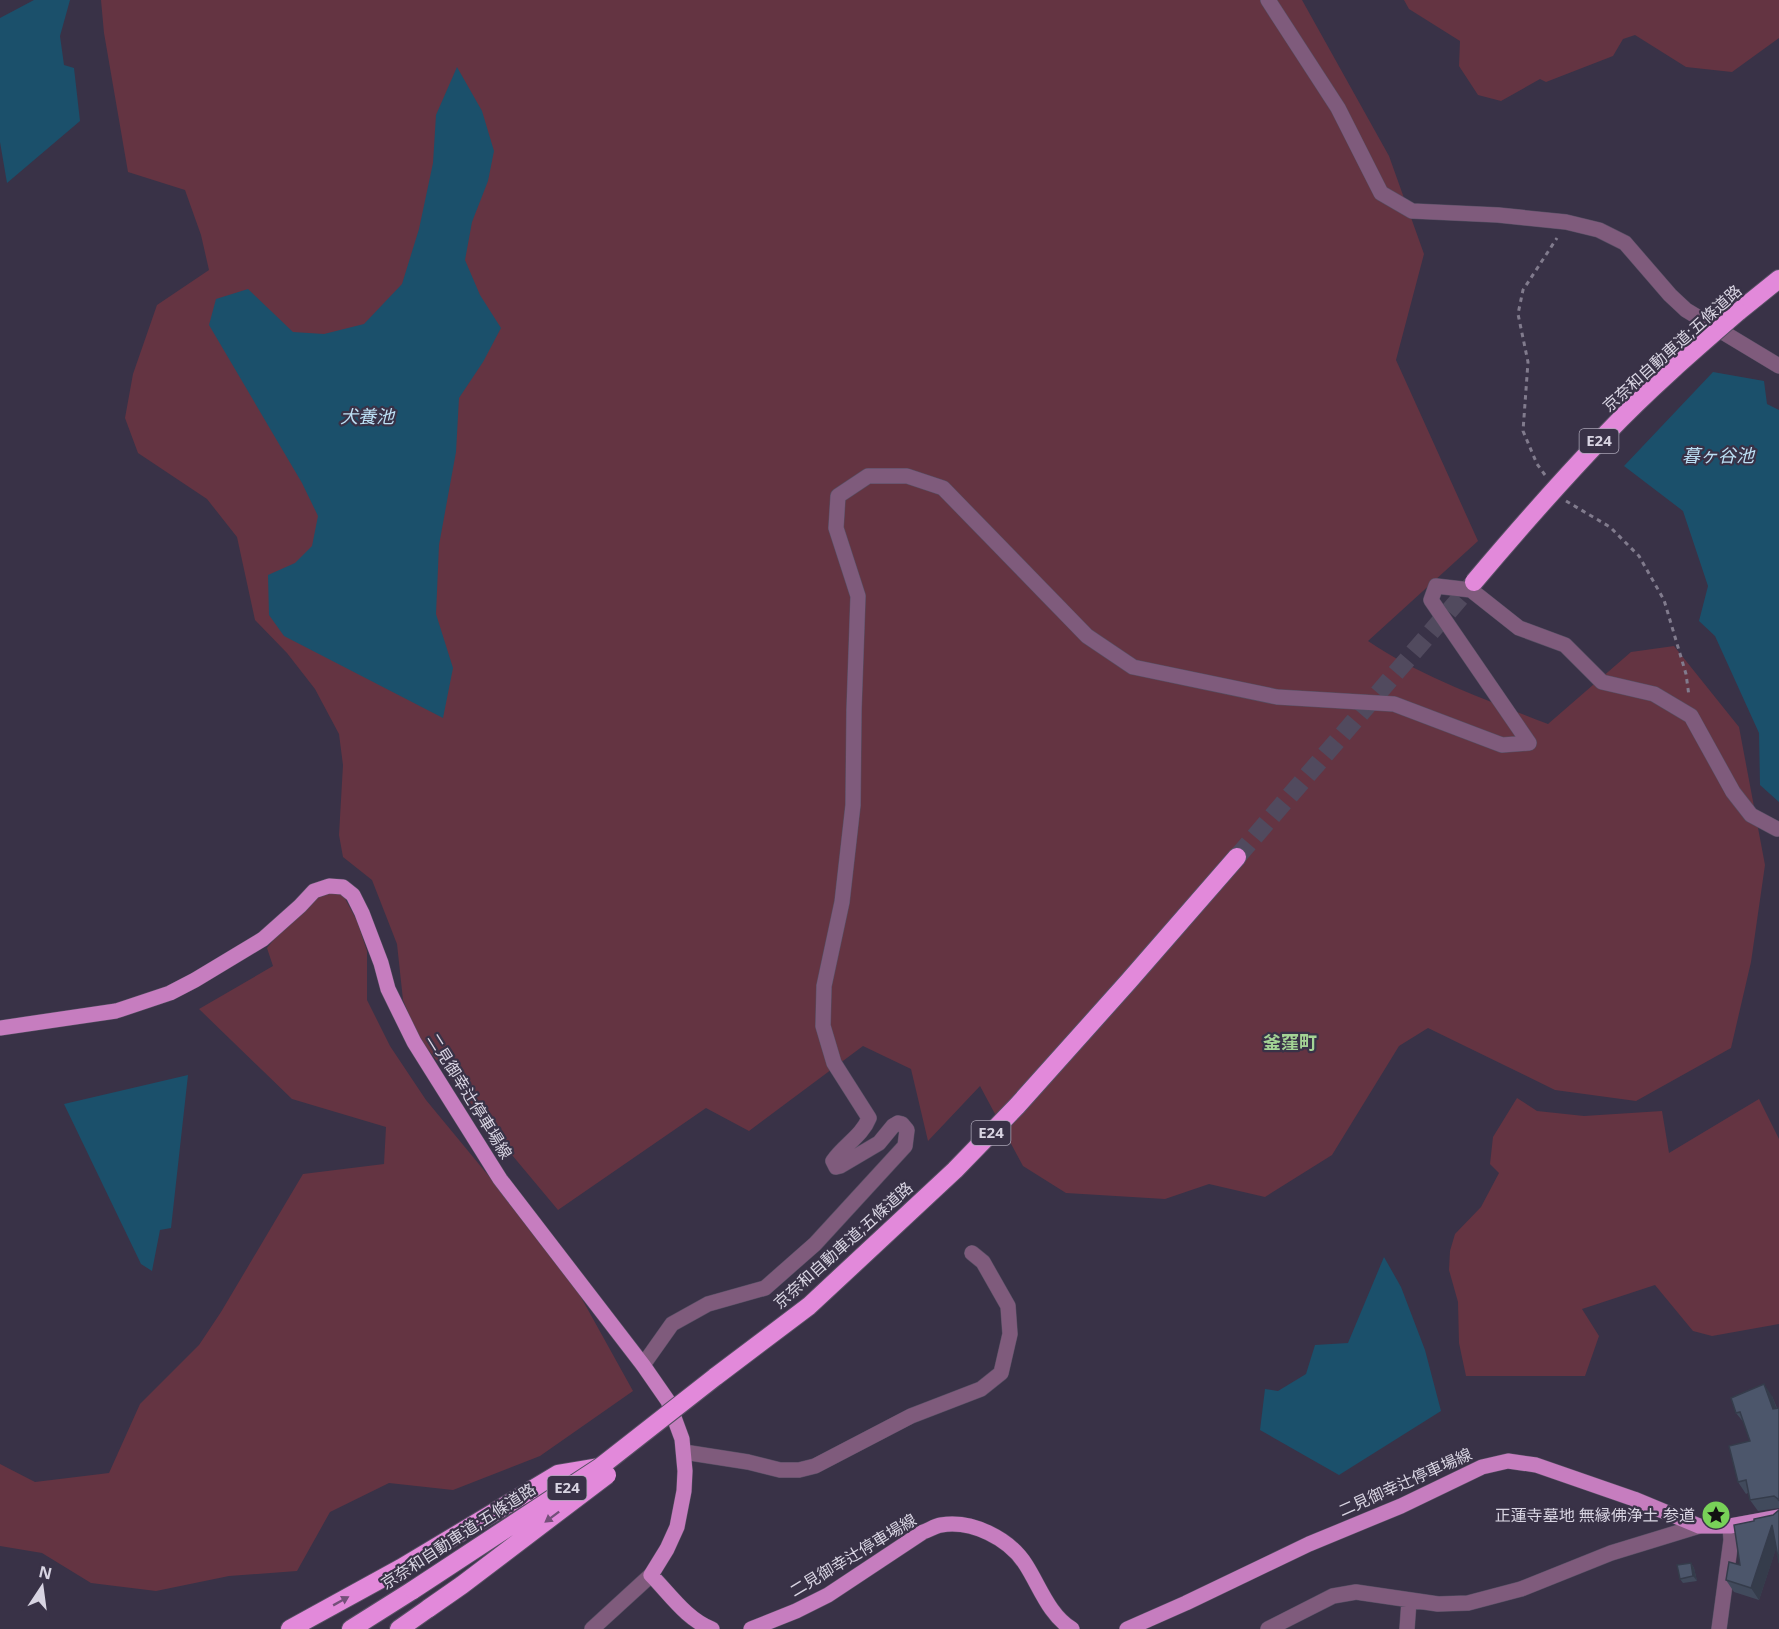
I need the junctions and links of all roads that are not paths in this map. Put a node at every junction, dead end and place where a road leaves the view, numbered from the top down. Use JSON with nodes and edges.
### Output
{"nodes":[{"id":1,"x":1268,"y":0,"type":"edge"},
{"id":2,"x":1779,"y":279,"type":"edge"},
{"id":3,"x":1779,"y":366,"type":"edge"},
{"id":4,"x":1474,"y":582,"type":"tunnel mouth"},
{"id":5,"x":1777,"y":828,"type":"dead end"},
{"id":6,"x":1237,"y":857,"type":"tunnel mouth"},
{"id":7,"x":0,"y":1028,"type":"edge"},
{"id":8,"x":972,"y":1254,"type":"dead end"},
{"id":9,"x":643,"y":1365,"type":"junction"},
{"id":10,"x":691,"y":1396,"type":"junction"},
{"id":11,"x":684,"y":1452,"type":"junction"},
{"id":12,"x":600,"y":1467,"type":"junction"},
{"id":13,"x":1779,"y":1517,"type":"edge"},
{"id":14,"x":1699,"y":1526,"type":"junction"},
{"id":15,"x":1730,"y":1526,"type":"junction"},
{"id":16,"x":651,"y":1575,"type":"junction"},
{"id":17,"x":1409,"y":1601,"type":"junction"},
{"id":18,"x":290,"y":1629,"type":"edge"},
{"id":19,"x":351,"y":1629,"type":"edge"},
{"id":20,"x":399,"y":1629,"type":"edge"},
{"id":21,"x":592,"y":1629,"type":"edge"},
{"id":22,"x":711,"y":1629,"type":"edge"},
{"id":23,"x":750,"y":1629,"type":"edge"},
{"id":24,"x":1072,"y":1629,"type":"edge"},
{"id":25,"x":1127,"y":1629,"type":"edge"},
{"id":26,"x":1268,"y":1629,"type":"edge"},
{"id":27,"x":1407,"y":1629,"type":"edge"},
{"id":28,"x":1719,"y":1629,"type":"edge"}],
"edges":[{"from":1,"to":3,"type":"street"},
{"from":2,"to":4,"type":"highway","name":"京奈和自動車道;五條道路","number":"E24","bridge":true},
{"from":5,"to":9,"type":"street"},
{"from":6,"to":10,"type":"highway","name":"京奈和自動車道;五條道路","number":"E24","bridge":true},
{"from":7,"to":9,"type":"main road","name":"二見御幸辻停車場線"},
{"from":8,"to":11,"type":"street"},
{"from":9,"to":11,"type":"main road","name":"二見御幸辻停車場線"},
{"from":10,"to":12,"type":"highway","name":"京奈和自動車道;五條道路","number":"E24","bridge":true},
{"from":10,"to":20,"type":"highway","one_way":true,"bridge":true},
{"from":11,"to":16,"type":"main road","name":"二見御幸辻停車場線"},
{"from":18,"to":12,"type":"highway","one_way":true},
{"from":12,"to":19,"type":"highway","name":"京奈和自動車道;五條道路","number":"E24","bridge":true},
{"from":13,"to":15,"type":"main road","name":"二見御幸辻停車場線"},
{"from":14,"to":15,"type":"main road","name":"二見御幸辻停車場線"},
{"from":14,"to":17,"type":"street"},
{"from":14,"to":25,"type":"main road","name":"二見御幸辻停車場線"},
{"from":15,"to":28,"type":"street"},
{"from":16,"to":21,"type":"street"},
{"from":16,"to":22,"type":"main road"},
{"from":17,"to":26,"type":"street"},
{"from":17,"to":27,"type":"street"},
{"from":23,"to":24,"type":"main road","name":"二見御幸辻停車場線"}]}
